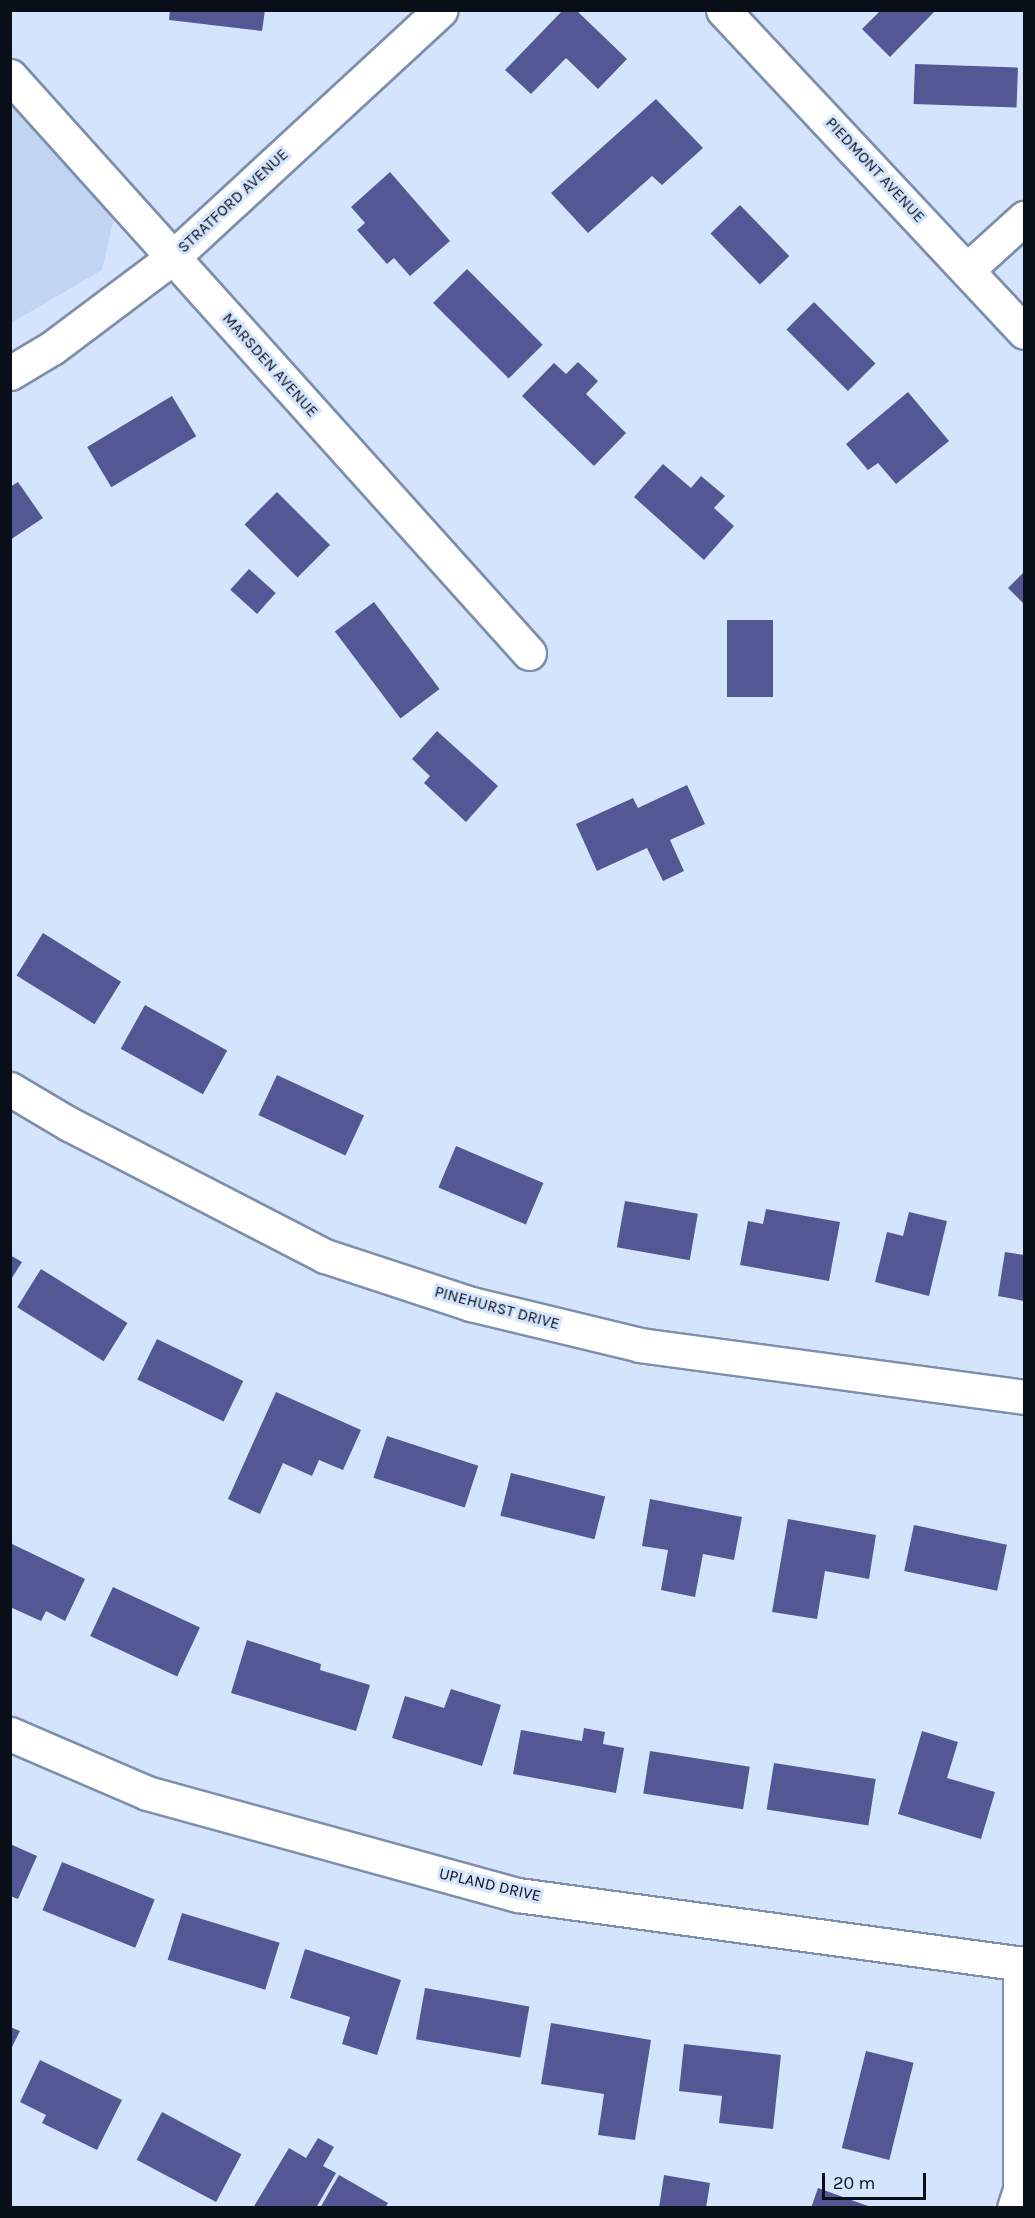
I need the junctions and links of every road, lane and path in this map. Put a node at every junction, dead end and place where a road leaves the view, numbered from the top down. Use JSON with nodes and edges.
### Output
{"nodes":[{"id":1,"x":441,"y":10,"type":"edge"},
{"id":2,"x":723,"y":10,"type":"edge"},
{"id":3,"x":10,"y":76,"type":"edge"},
{"id":4,"x":1024,"y":218,"type":"edge"},
{"id":5,"x":173,"y":257,"type":"junction"},
{"id":6,"x":968,"y":269,"type":"junction"},
{"id":7,"x":1024,"y":332,"type":"edge"},
{"id":8,"x":10,"y":373,"type":"edge"},
{"id":9,"x":529,"y":653,"type":"dead end"},
{"id":10,"x":10,"y":1089,"type":"edge"},
{"id":11,"x":1024,"y":1397,"type":"edge"},
{"id":12,"x":10,"y":1734,"type":"edge"},
{"id":13,"x":1022,"y":1964,"type":"edge"},
{"id":14,"x":1014,"y":2208,"type":"edge"}],
"edges":[{"from":1,"to":5,"type":"street","name":"STRATFORD AVENUE"},
{"from":2,"to":6,"type":"street","name":"PIEDMONT AVENUE"},
{"from":3,"to":5,"type":"street","name":"MARSDEN AVENUE"},
{"from":4,"to":6,"type":"street"},
{"from":5,"to":8,"type":"street","name":"STRATFORD AVENUE"},
{"from":5,"to":9,"type":"street","name":"MARSDEN AVENUE"},
{"from":6,"to":7,"type":"street","name":"PIEDMONT AVENUE"},
{"from":10,"to":11,"type":"street","name":"PINEHURST DRIVE"},
{"from":12,"to":13,"type":"street","name":"UPLAND DRIVE"},
{"from":13,"to":14,"type":"street"}]}
